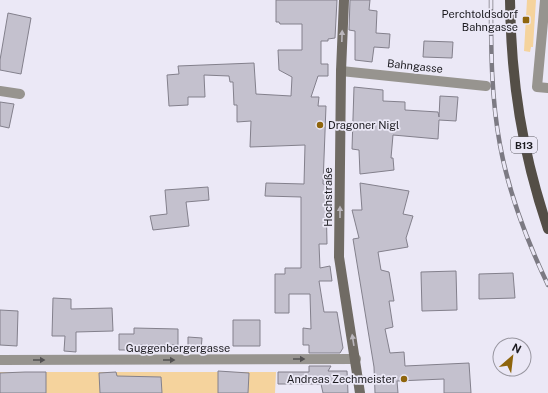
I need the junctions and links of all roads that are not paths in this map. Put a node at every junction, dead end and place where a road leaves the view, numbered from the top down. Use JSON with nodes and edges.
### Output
{"nodes":[{"id":1,"x":344,"y":0,"type":"edge"},
{"id":2,"x":510,"y":0,"type":"edge"},
{"id":3,"x":545,"y":0,"type":"edge"},
{"id":4,"x":341,"y":71,"type":"junction"},
{"id":5,"x":486,"y":86,"type":"dead end"},
{"id":6,"x":548,"y":88,"type":"edge"},
{"id":7,"x":0,"y":91,"type":"edge"},
{"id":8,"x":20,"y":94,"type":"dead end"},
{"id":9,"x":548,"y":229,"type":"edge"},
{"id":10,"x":356,"y":359,"type":"junction"},
{"id":11,"x":0,"y":360,"type":"edge"},
{"id":12,"x":360,"y":393,"type":"edge"}],
"edges":[{"from":4,"to":1,"type":"main road","name":"Hochstraße","one_way":true},
{"from":2,"to":9,"type":"main road","number":"B13"},
{"from":3,"to":6,"type":"street"},
{"from":4,"to":5,"type":"street","name":"Bahngasse"},
{"from":10,"to":4,"type":"main road","name":"Hochstraße","one_way":true},
{"from":7,"to":8,"type":"street"},
{"from":11,"to":10,"type":"street","name":"Guggenbergergasse","one_way":true},
{"from":10,"to":12,"type":"main road","name":"Hochstraße"}]}
